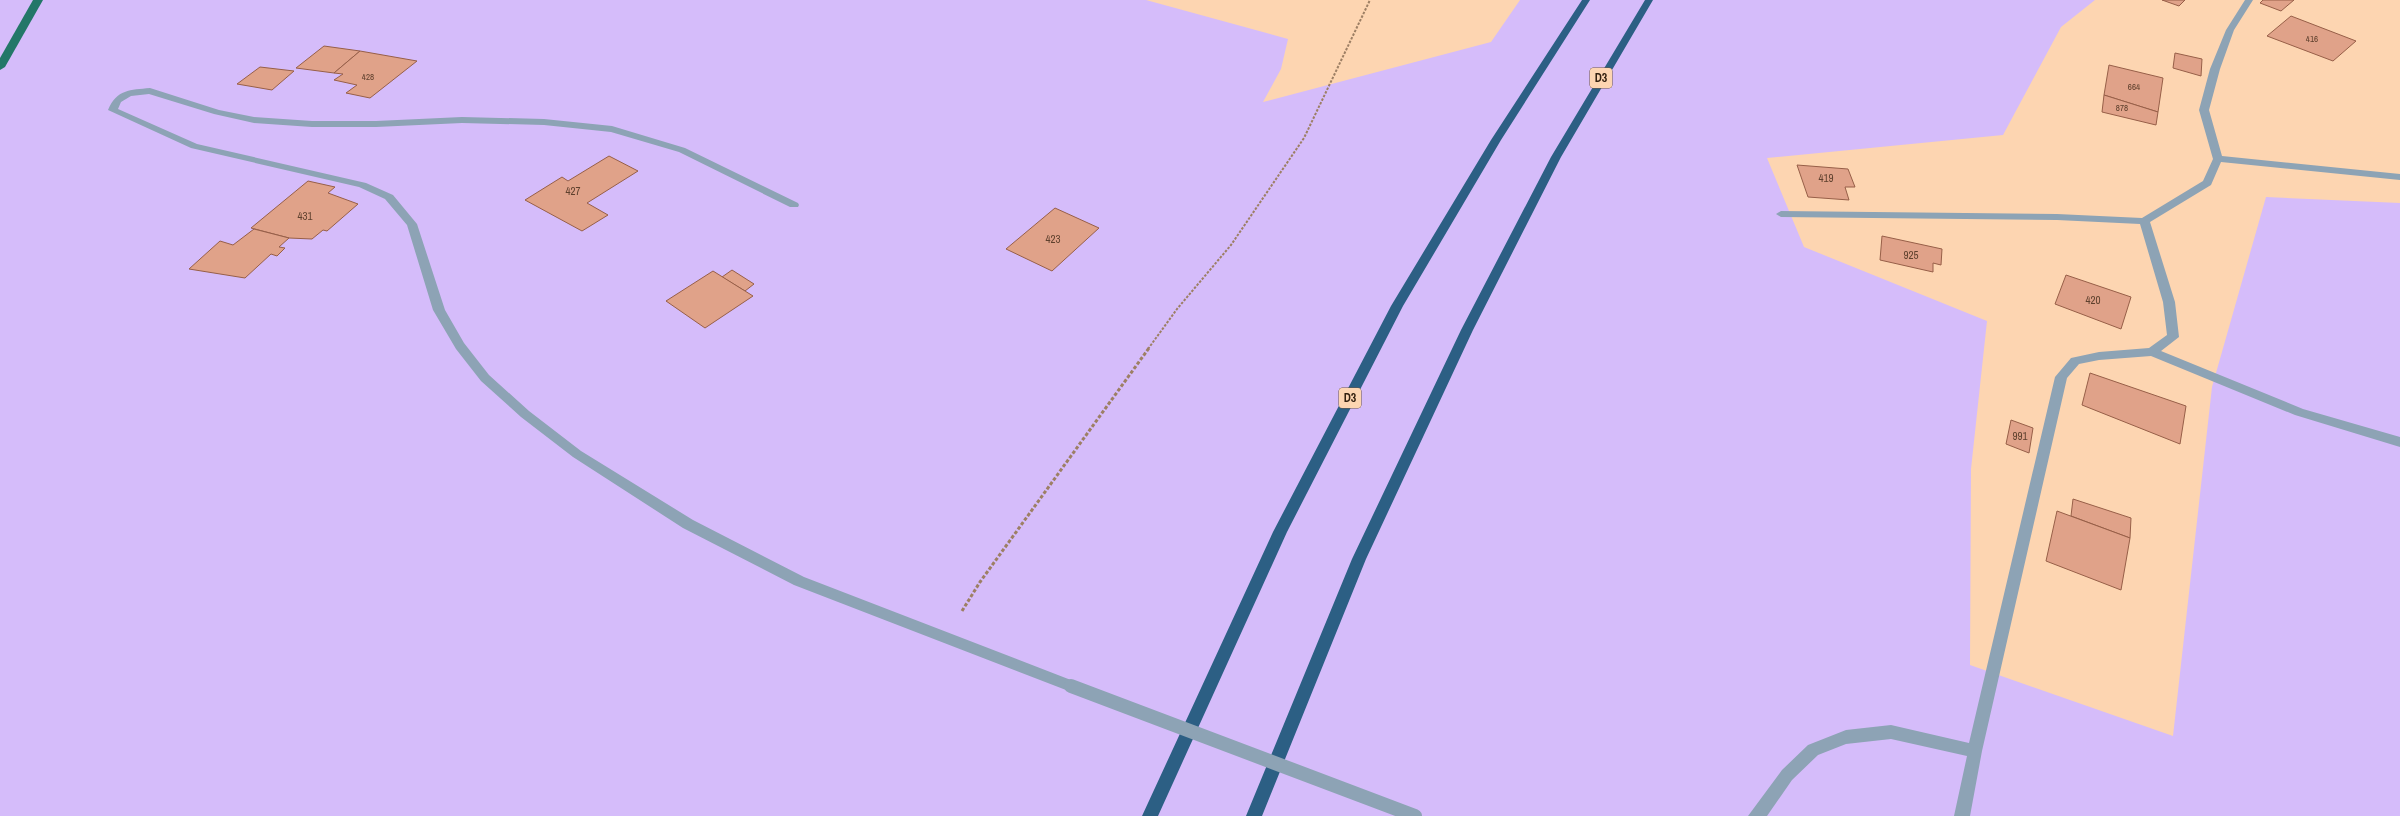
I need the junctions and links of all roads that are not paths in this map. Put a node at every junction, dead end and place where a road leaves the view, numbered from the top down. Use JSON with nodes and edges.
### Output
{"nodes":[{"id":1,"x":1586,"y":0,"type":"edge"},
{"id":2,"x":1649,"y":0,"type":"edge"},
{"id":3,"x":2249,"y":0,"type":"edge"},
{"id":4,"x":2218,"y":159,"type":"junction"},
{"id":5,"x":2400,"y":176,"type":"edge"},
{"id":6,"x":794,"y":205,"type":"dead end"},
{"id":7,"x":1781,"y":214,"type":"dead end"},
{"id":8,"x":2144,"y":221,"type":"junction"},
{"id":9,"x":2152,"y":352,"type":"junction"},
{"id":10,"x":2400,"y":442,"type":"edge"},
{"id":11,"x":1975,"y":751,"type":"junction"},
{"id":12,"x":1150,"y":816,"type":"edge"},
{"id":13,"x":1254,"y":816,"type":"edge"},
{"id":14,"x":1415,"y":816,"type":"edge"},
{"id":15,"x":1756,"y":816,"type":"edge"},
{"id":16,"x":1962,"y":816,"type":"edge"}],
"edges":[{"from":1,"to":12,"type":"highway","number":"D3"},
{"from":2,"to":13,"type":"highway","number":"D3"},
{"from":3,"to":4,"type":"street"},
{"from":4,"to":5,"type":"street"},
{"from":4,"to":8,"type":"street"},
{"from":6,"to":14,"type":"street","bridge":true},
{"from":7,"to":8,"type":"street"},
{"from":8,"to":9,"type":"street"},
{"from":9,"to":10,"type":"street"},
{"from":9,"to":11,"type":"street"},
{"from":11,"to":15,"type":"street"},
{"from":11,"to":16,"type":"street"}]}
